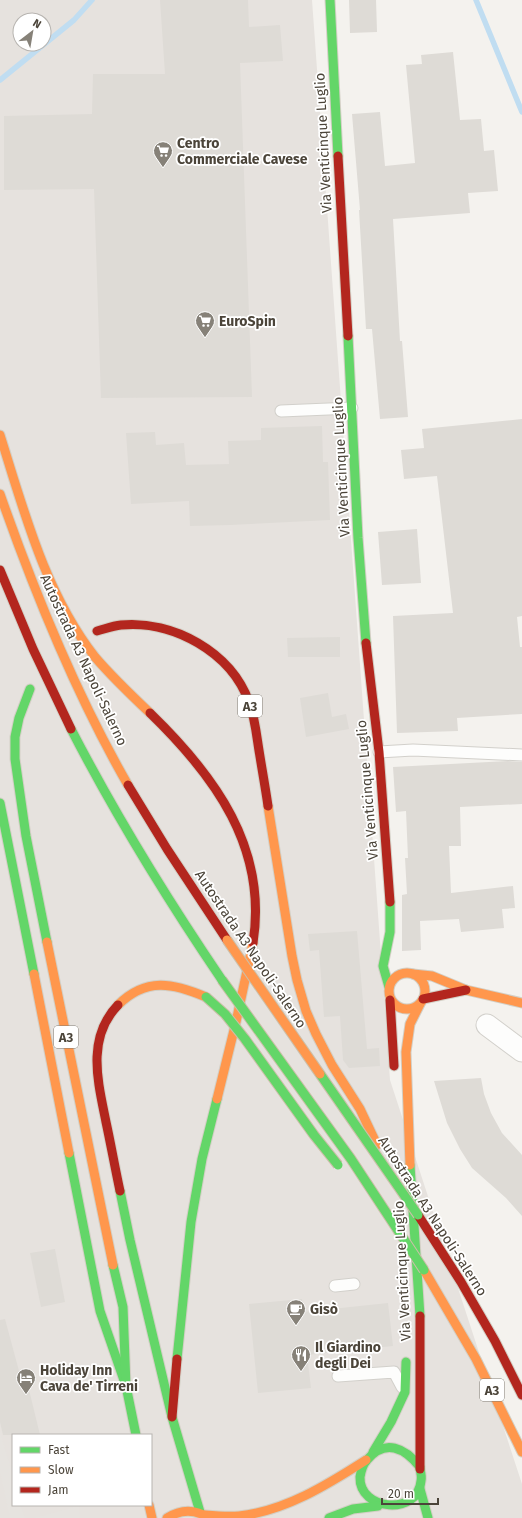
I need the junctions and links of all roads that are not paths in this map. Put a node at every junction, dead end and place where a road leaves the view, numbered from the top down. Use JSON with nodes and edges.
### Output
{"nodes":[{"id":1,"x":330,"y":0,"type":"edge"},
{"id":2,"x":352,"y":408,"type":"junction"},
{"id":3,"x":281,"y":411,"type":"dead end"},
{"id":4,"x":0,"y":435,"type":"edge"},
{"id":5,"x":0,"y":494,"type":"edge"},
{"id":6,"x":0,"y":570,"type":"edge"},
{"id":7,"x":97,"y":631,"type":"dead end"},
{"id":8,"x":30,"y":689,"type":"dead end"},
{"id":9,"x":379,"y":752,"type":"junction"},
{"id":10,"x":522,"y":755,"type":"edge"},
{"id":11,"x":0,"y":803,"type":"edge"},
{"id":12,"x":390,"y":932,"type":"junction"},
{"id":13,"x":395,"y":944,"type":"dead end"},
{"id":14,"x":404,"y":963,"type":"dead end"},
{"id":15,"x":412,"y":974,"type":"junction"},
{"id":16,"x":389,"y":986,"type":"junction"},
{"id":17,"x":466,"y":990,"type":"junction"},
{"id":18,"x":390,"y":1000,"type":"junction"},
{"id":19,"x":421,"y":1002,"type":"junction"},
{"id":20,"x":522,"y":1003,"type":"edge"},
{"id":21,"x":487,"y":1025,"type":"dead end"},
{"id":22,"x":522,"y":1051,"type":"edge"},
{"id":23,"x":395,"y":1076,"type":"dead end"},
{"id":24,"x":395,"y":1174,"type":"junction"},
{"id":25,"x":346,"y":1175,"type":"dead end"},
{"id":26,"x":365,"y":1197,"type":"dead end"},
{"id":27,"x":404,"y":1239,"type":"junction"},
{"id":28,"x":403,"y":1254,"type":"dead end"},
{"id":29,"x":354,"y":1284,"type":"dead end"},
{"id":30,"x":335,"y":1286,"type":"dead end"},
{"id":31,"x":406,"y":1355,"type":"dead end"},
{"id":32,"x":338,"y":1376,"type":"dead end"},
{"id":33,"x":126,"y":1386,"type":"junction"},
{"id":34,"x":406,"y":1392,"type":"junction"},
{"id":35,"x":522,"y":1395,"type":"edge"},
{"id":36,"x":172,"y":1416,"type":"junction"},
{"id":37,"x":136,"y":1434,"type":"edge"},
{"id":38,"x":373,"y":1452,"type":"junction"},
{"id":39,"x":522,"y":1452,"type":"edge"},
{"id":40,"x":366,"y":1460,"type":"junction"},
{"id":41,"x":420,"y":1467,"type":"junction"},
{"id":42,"x":420,"y":1489,"type":"junction"},
{"id":43,"x":149,"y":1506,"type":"edge"},
{"id":44,"x":378,"y":1506,"type":"junction"},
{"id":45,"x":205,"y":1515,"type":"edge"},
{"id":46,"x":396,"y":1515,"type":"dead end"},
{"id":47,"x":152,"y":1518,"type":"edge"},
{"id":48,"x":167,"y":1518,"type":"edge"},
{"id":49,"x":328,"y":1518,"type":"edge"},
{"id":50,"x":428,"y":1518,"type":"edge"}],
"edges":[{"from":1,"to":2,"type":"main road","name":"Via Venticinque Luglio"},
{"from":2,"to":3,"type":"lane"},
{"from":2,"to":9,"type":"main road","name":"Via Venticinque Luglio"},
{"from":4,"to":36,"type":"main road"},
{"from":5,"to":24,"type":"main road","name":"Autostrada A3 Napoli-Salerno","number":"A3","bridge":true},
{"from":6,"to":27,"type":"main road","number":"A3","bridge":true},
{"from":7,"to":24,"type":"main road","number":"A3","bridge":true},
{"from":8,"to":33,"type":"main road","number":"A3"},
{"from":9,"to":10,"type":"lane"},
{"from":9,"to":12,"type":"main road","name":"Via Venticinque Luglio"},
{"from":11,"to":33,"type":"main road"},
{"from":12,"to":13,"type":"main road","name":"Via Venticinque Luglio"},
{"from":12,"to":16,"type":"main road","name":"Via Venticinque Luglio"},
{"from":14,"to":15,"type":"main road"},
{"from":15,"to":16,"type":"main road"},
{"from":15,"to":17,"type":"main road"},
{"from":15,"to":19,"type":"main road"},
{"from":16,"to":18,"type":"main road","name":"Via Venticinque Luglio"},
{"from":17,"to":19,"type":"main road"},
{"from":17,"to":20,"type":"main road"},
{"from":18,"to":19,"type":"main road"},
{"from":18,"to":23,"type":"main road","name":"Via Venticinque Luglio"},
{"from":19,"to":41,"type":"main road","name":"Via Venticinque Luglio"},
{"from":21,"to":22,"type":"street"},
{"from":24,"to":28,"type":"main road","name":"Via Venticinque Luglio"},
{"from":24,"to":35,"type":"main road","name":"Autostrada A3 Napoli-Salerno","number":"A3","bridge":true},
{"from":25,"to":36,"type":"main road","bridge":true},
{"from":26,"to":27,"type":"main road","bridge":true},
{"from":27,"to":39,"type":"main road","number":"A3","bridge":true},
{"from":29,"to":30,"type":"lane"},
{"from":31,"to":34,"type":"main road","name":"Via Venticinque Luglio"},
{"from":32,"to":34,"type":"lane"},
{"from":33,"to":37,"type":"main road"},
{"from":34,"to":38,"type":"main road","name":"Via Venticinque Luglio"},
{"from":36,"to":45,"type":"main road"},
{"from":38,"to":40,"type":"main road","name":"Via Venticinque Luglio"},
{"from":38,"to":41,"type":"main road"},
{"from":40,"to":44,"type":"main road","name":"Via Venticinque Luglio"},
{"from":40,"to":45,"type":"main road"},
{"from":41,"to":42,"type":"main road","name":"Via Venticinque Luglio"},
{"from":42,"to":44,"type":"main road"},
{"from":42,"to":50,"type":"main road","name":"Via Venticinque Luglio"},
{"from":43,"to":47,"type":"main road"},
{"from":44,"to":46,"type":"main road","name":"Via Venticinque Luglio"},
{"from":44,"to":49,"type":"main road"},
{"from":45,"to":48,"type":"main road"}]}
